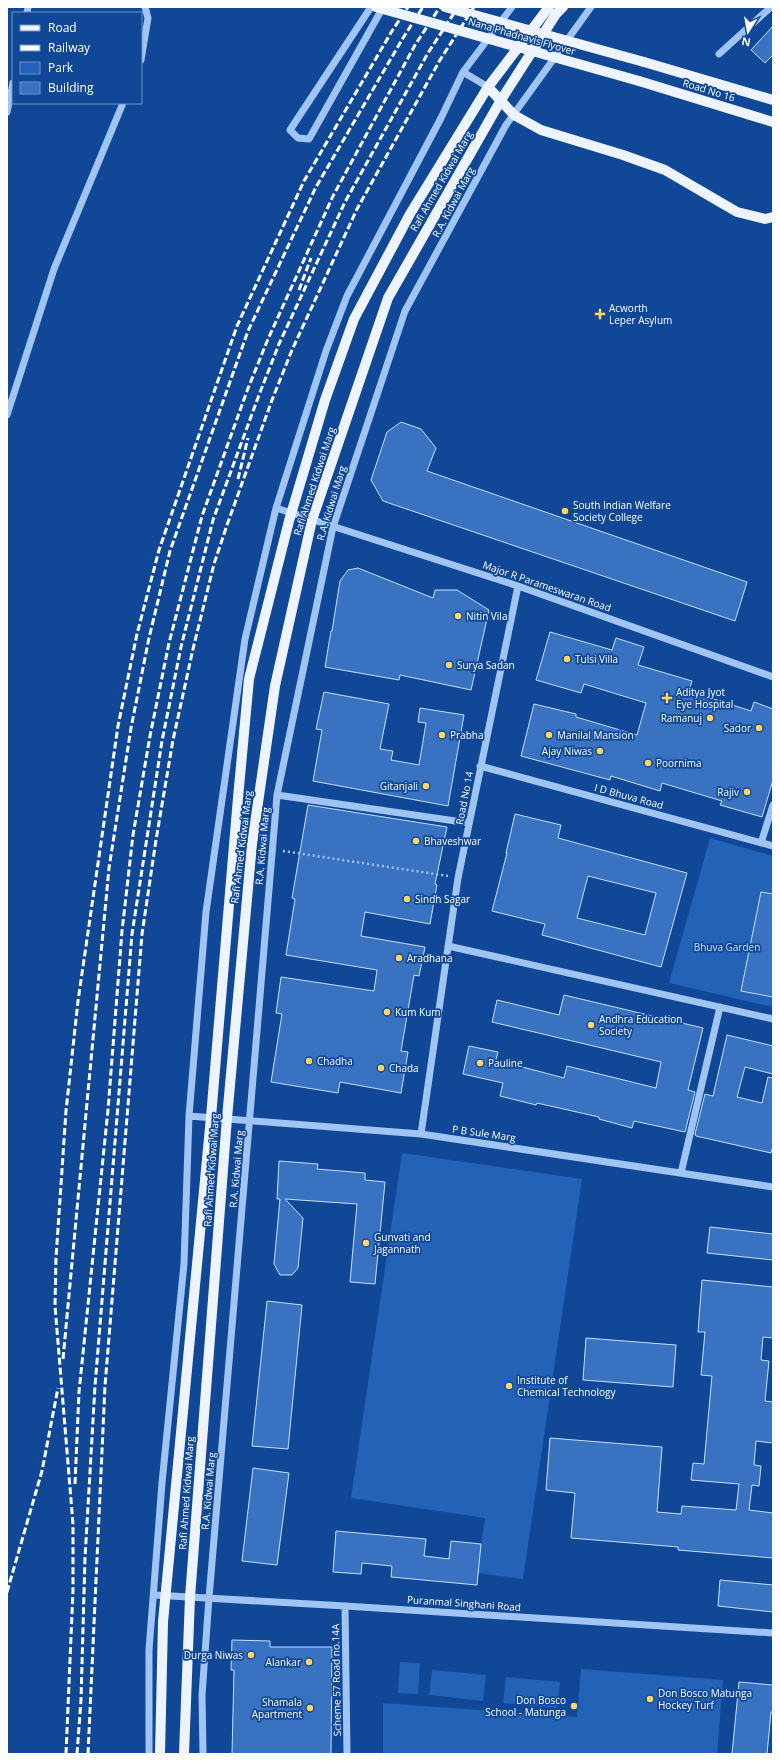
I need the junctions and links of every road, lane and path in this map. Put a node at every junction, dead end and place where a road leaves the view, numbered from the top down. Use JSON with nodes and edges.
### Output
{"nodes":[{"id":1,"x":145,"y":7,"type":"edge"},
{"id":2,"x":371,"y":7,"type":"edge"},
{"id":3,"x":445,"y":7,"type":"edge"},
{"id":4,"x":512,"y":7,"type":"edge"},
{"id":5,"x":549,"y":7,"type":"edge"},
{"id":6,"x":562,"y":7,"type":"edge"},
{"id":7,"x":591,"y":7,"type":"edge"},
{"id":8,"x":771,"y":7,"type":"edge"},
{"id":9,"x":379,"y":8,"type":"edge"},
{"id":10,"x":142,"y":54,"type":"edge"},
{"id":11,"x":719,"y":54,"type":"dead end"},
{"id":12,"x":644,"y":62,"type":"joint"},
{"id":13,"x":463,"y":72,"type":"junction"},
{"id":14,"x":639,"y":81,"type":"joint"},
{"id":15,"x":488,"y":87,"type":"junction"},
{"id":16,"x":12,"y":88,"type":"edge"},
{"id":17,"x":501,"y":100,"type":"junction"},
{"id":18,"x":773,"y":100,"type":"edge"},
{"id":19,"x":123,"y":104,"type":"edge"},
{"id":20,"x":7,"y":112,"type":"edge"},
{"id":21,"x":514,"y":115,"type":"junction"},
{"id":22,"x":773,"y":122,"type":"edge"},
{"id":23,"x":773,"y":217,"type":"edge"},
{"id":24,"x":7,"y":415,"type":"edge"},
{"id":25,"x":276,"y":508,"type":"junction"},
{"id":26,"x":291,"y":514,"type":"junction"},
{"id":27,"x":312,"y":520,"type":"junction"},
{"id":28,"x":333,"y":527,"type":"junction"},
{"id":29,"x":518,"y":586,"type":"junction"},
{"id":30,"x":773,"y":677,"type":"edge"},
{"id":31,"x":480,"y":766,"type":"junction"},
{"id":32,"x":277,"y":795,"type":"junction"},
{"id":33,"x":773,"y":805,"type":"edge"},
{"id":34,"x":469,"y":823,"type":"junction"},
{"id":35,"x":760,"y":842,"type":"junction"},
{"id":36,"x":773,"y":846,"type":"edge"},
{"id":37,"x":272,"y":849,"type":"junction"},
{"id":38,"x":458,"y":878,"type":"junction"},
{"id":39,"x":448,"y":946,"type":"junction"},
{"id":40,"x":720,"y":1007,"type":"junction"},
{"id":41,"x":773,"y":1019,"type":"edge"},
{"id":42,"x":190,"y":1116,"type":"junction"},
{"id":43,"x":211,"y":1117,"type":"junction"},
{"id":44,"x":227,"y":1118,"type":"junction"},
{"id":45,"x":250,"y":1120,"type":"junction"},
{"id":46,"x":421,"y":1134,"type":"junction"},
{"id":47,"x":681,"y":1173,"type":"junction"},
{"id":48,"x":773,"y":1186,"type":"edge"},
{"id":49,"x":154,"y":1595,"type":"junction"},
{"id":50,"x":165,"y":1595,"type":"junction"},
{"id":51,"x":190,"y":1597,"type":"junction"},
{"id":52,"x":208,"y":1598,"type":"junction"},
{"id":53,"x":345,"y":1606,"type":"junction"},
{"id":54,"x":773,"y":1634,"type":"edge"},
{"id":55,"x":149,"y":1754,"type":"edge"},
{"id":56,"x":160,"y":1754,"type":"edge"},
{"id":57,"x":184,"y":1754,"type":"edge"},
{"id":58,"x":203,"y":1754,"type":"edge"},
{"id":59,"x":347,"y":1754,"type":"edge"}],
"edges":[{"from":1,"to":10,"type":"street"},
{"from":2,"to":9,"type":"street"},
{"from":3,"to":12,"type":"main road","name":"Nana Phadnavis Flyover","bridge":true},
{"from":4,"to":13,"type":"street"},
{"from":5,"to":15,"type":"main road"},
{"from":6,"to":17,"type":"main road","name":"Rafi Ahmed Kidwai Marg"},
{"from":7,"to":21,"type":"street","name":"R.A. Kidwai Marg"},
{"from":8,"to":11,"type":"street"},
{"from":9,"to":14,"type":"main road","name":"Nana Phadnavis Flyover","bridge":true},
{"from":12,"to":18,"type":"main road","name":"Road No 16"},
{"from":13,"to":15,"type":"street"},
{"from":13,"to":25,"type":"street"},
{"from":14,"to":22,"type":"main road","name":"Road No 16"},
{"from":15,"to":17,"type":"main road"},
{"from":15,"to":26,"type":"main road"},
{"from":16,"to":20,"type":"street"},
{"from":17,"to":21,"type":"main road"},
{"from":17,"to":27,"type":"main road","name":"Rafi Ahmed Kidwai Marg"},
{"from":19,"to":24,"type":"street"},
{"from":21,"to":23,"type":"main road"},
{"from":21,"to":28,"type":"street","name":"R.A. Kidwai Marg"},
{"from":25,"to":26,"type":"street","name":"Major R Parameswaran Road"},
{"from":25,"to":42,"type":"street"},
{"from":26,"to":27,"type":"street","name":"Major R Parameswaran Road"},
{"from":26,"to":43,"type":"main road"},
{"from":27,"to":28,"type":"street","name":"Major R Parameswaran Road"},
{"from":27,"to":44,"type":"main road","name":"Rafi Ahmed Kidwai Marg"},
{"from":28,"to":29,"type":"street","name":"Major R Parameswaran Road"},
{"from":28,"to":32,"type":"street","name":"R.A. Kidwai Marg"},
{"from":29,"to":30,"type":"street","name":"Major R Parameswaran Road"},
{"from":29,"to":31,"type":"street","name":"Road No 14"},
{"from":31,"to":34,"type":"street","name":"Road No 14"},
{"from":31,"to":35,"type":"street","name":"I D Bhuva Road"},
{"from":32,"to":34,"type":"street"},
{"from":32,"to":37,"type":"street","name":"R.A. Kidwai Marg"},
{"from":33,"to":35,"type":"street"},
{"from":34,"to":38,"type":"street","name":"Road No 14"},
{"from":35,"to":36,"type":"street","name":"I D Bhuva Road"},
{"from":37,"to":38,"type":"path"},
{"from":37,"to":45,"type":"street","name":"R.A. Kidwai Marg"},
{"from":38,"to":39,"type":"street","name":"Road No 14"},
{"from":39,"to":40,"type":"street"},
{"from":39,"to":46,"type":"street","name":"Road No 14"},
{"from":40,"to":41,"type":"street"},
{"from":40,"to":47,"type":"street"},
{"from":42,"to":43,"type":"street","name":"P B Sule Marg"},
{"from":42,"to":49,"type":"street"},
{"from":43,"to":44,"type":"street","name":"P B Sule Marg"},
{"from":43,"to":50,"type":"main road"},
{"from":44,"to":45,"type":"street","name":"P B Sule Marg"},
{"from":44,"to":51,"type":"main road","name":"Rafi Ahmed Kidwai Marg"},
{"from":45,"to":46,"type":"street","name":"P B Sule Marg"},
{"from":45,"to":52,"type":"street","name":"R.A. Kidwai Marg"},
{"from":46,"to":47,"type":"street","name":"P B Sule Marg"},
{"from":47,"to":48,"type":"street","name":"P B Sule Marg"},
{"from":49,"to":50,"type":"street","name":"Puranmal Singhani Road"},
{"from":49,"to":55,"type":"street"},
{"from":50,"to":51,"type":"street","name":"Puranmal Singhani Road"},
{"from":50,"to":56,"type":"main road"},
{"from":51,"to":52,"type":"street","name":"Puranmal Singhani Road"},
{"from":51,"to":57,"type":"main road","name":"Rafi Ahmed Kidwai Marg"},
{"from":52,"to":53,"type":"street","name":"Puranmal Singhani Road"},
{"from":52,"to":58,"type":"street","name":"R.A. Kidwai Marg"},
{"from":53,"to":54,"type":"street","name":"Puranmal Singhani Road"},
{"from":53,"to":59,"type":"street","name":"Scheme 57 Road no.14A"}]}
